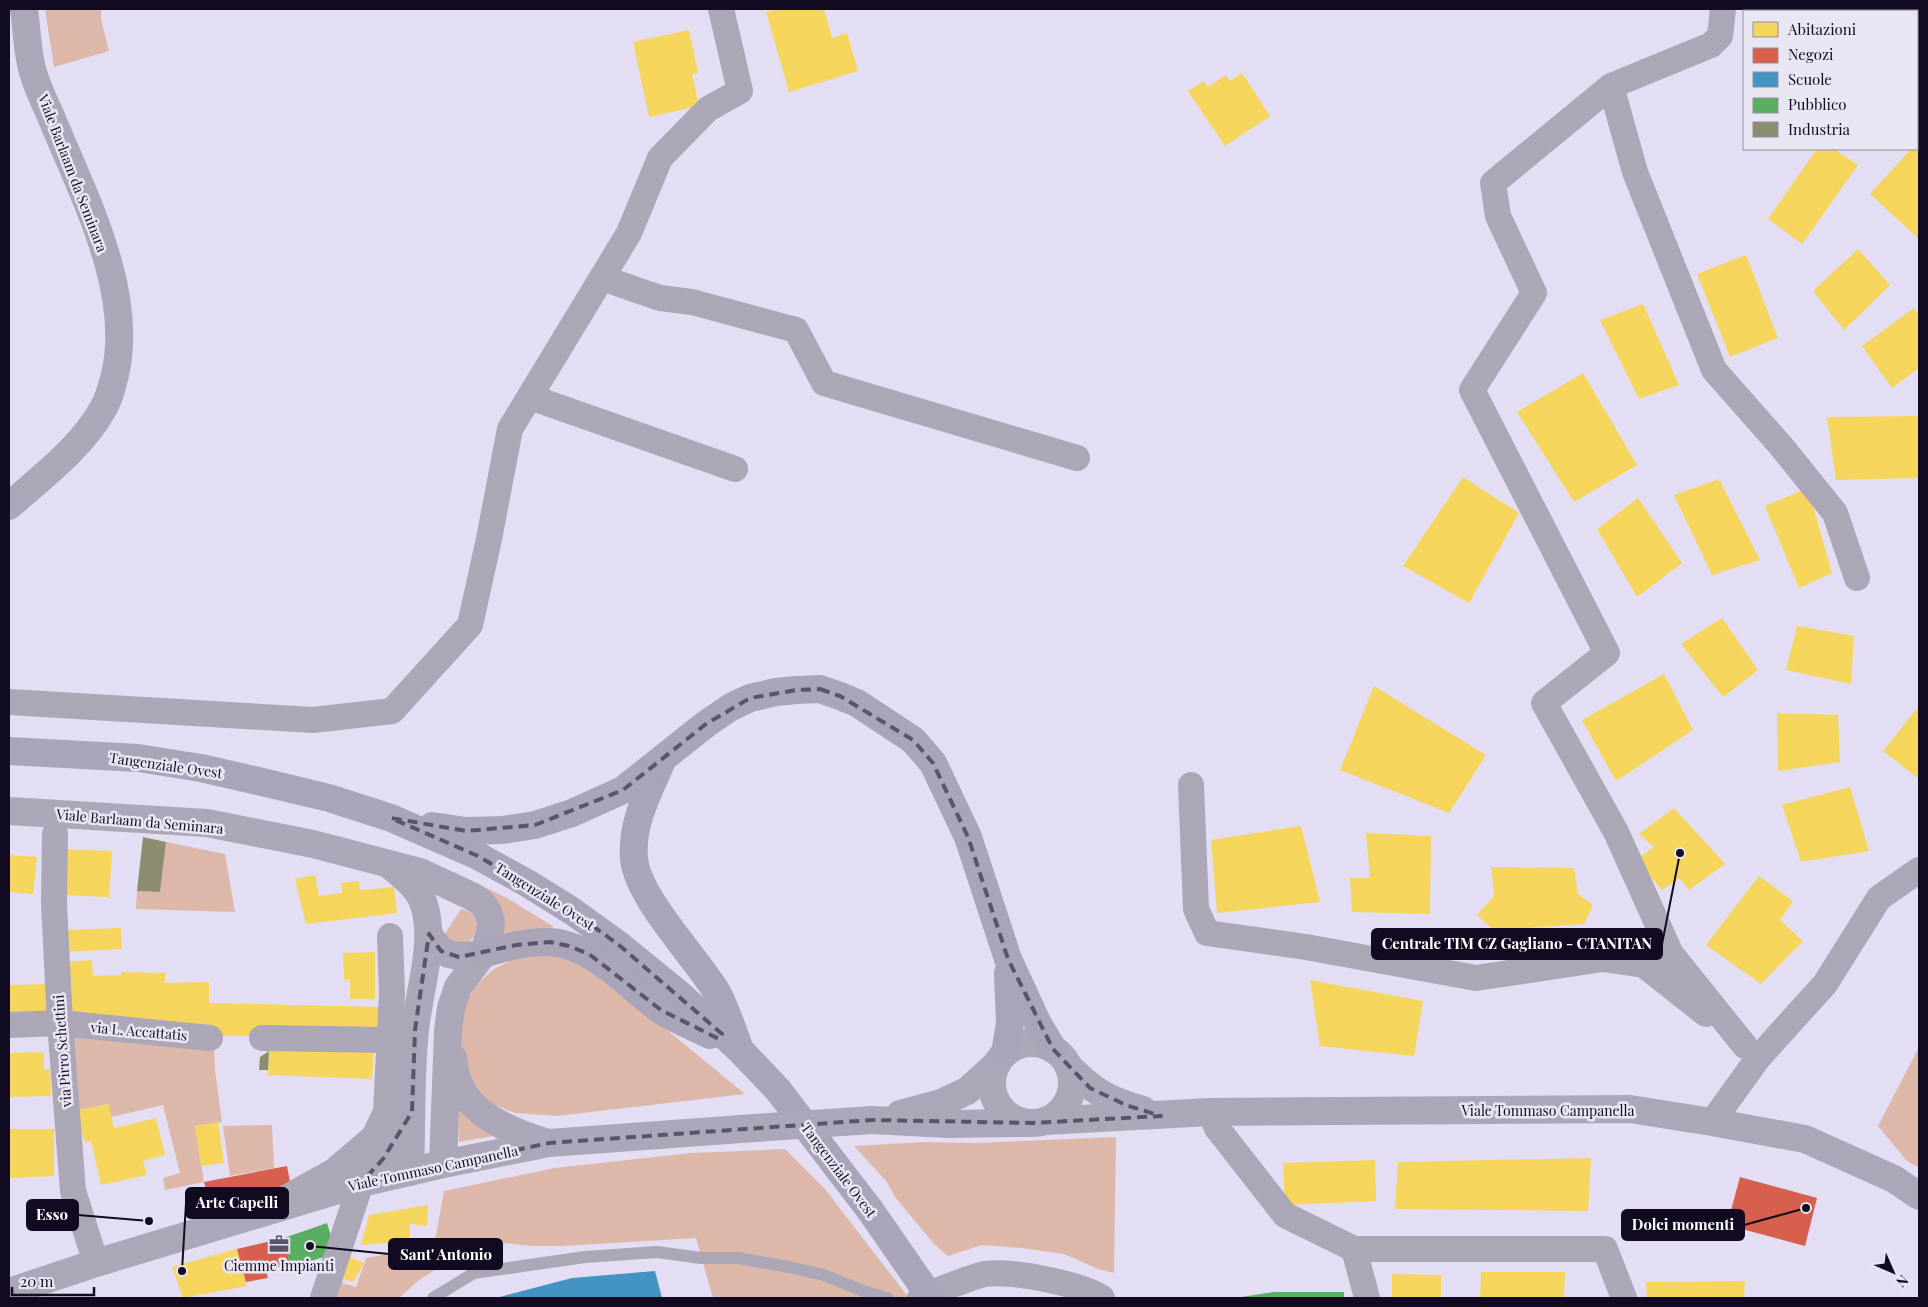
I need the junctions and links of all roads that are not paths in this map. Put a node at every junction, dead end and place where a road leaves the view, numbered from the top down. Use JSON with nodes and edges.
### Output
{"nodes":[{"id":1,"x":24,"y":9,"type":"edge"},
{"id":2,"x":721,"y":9,"type":"edge"},
{"id":3,"x":1723,"y":9,"type":"edge"},
{"id":4,"x":1611,"y":86,"type":"junction"},
{"id":5,"x":602,"y":278,"type":"junction"},
{"id":6,"x":530,"y":397,"type":"junction"},
{"id":7,"x":1077,"y":458,"type":"dead end"},
{"id":8,"x":735,"y":470,"type":"dead end"},
{"id":9,"x":9,"y":506,"type":"edge"},
{"id":10,"x":1857,"y":578,"type":"dead end"},
{"id":11,"x":9,"y":702,"type":"edge"},
{"id":12,"x":9,"y":751,"type":"edge"},
{"id":13,"x":663,"y":760,"type":"junction"},
{"id":14,"x":1191,"y":785,"type":"dead end"},
{"id":15,"x":9,"y":812,"type":"edge"},
{"id":16,"x":391,"y":818,"type":"junction"},
{"id":17,"x":55,"y":834,"type":"dead end"},
{"id":18,"x":387,"y":863,"type":"junction"},
{"id":19,"x":1919,"y":870,"type":"edge"},
{"id":20,"x":429,"y":934,"type":"junction"},
{"id":21,"x":390,"y":936,"type":"dead end"},
{"id":22,"x":483,"y":954,"type":"junction"},
{"id":23,"x":1008,"y":959,"type":"junction"},
{"id":24,"x":60,"y":1024,"type":"junction"},
{"id":25,"x":9,"y":1025,"type":"edge"},
{"id":26,"x":448,"y":1031,"type":"junction"},
{"id":27,"x":210,"y":1038,"type":"dead end"},
{"id":28,"x":262,"y":1038,"type":"dead end"},
{"id":29,"x":389,"y":1040,"type":"junction"},
{"id":30,"x":741,"y":1051,"type":"junction"},
{"id":31,"x":1752,"y":1051,"type":"junction"},
{"id":32,"x":1001,"y":1058,"type":"junction"},
{"id":33,"x":1061,"y":1058,"type":"junction"},
{"id":34,"x":412,"y":1112,"type":"junction"},
{"id":35,"x":1210,"y":1112,"type":"junction"},
{"id":36,"x":1161,"y":1116,"type":"junction"},
{"id":37,"x":872,"y":1120,"type":"junction"},
{"id":38,"x":1039,"y":1122,"type":"junction"},
{"id":39,"x":1712,"y":1122,"type":"junction"},
{"id":40,"x":549,"y":1144,"type":"junction"},
{"id":41,"x":443,"y":1164,"type":"junction"},
{"id":42,"x":410,"y":1172,"type":"junction"},
{"id":43,"x":361,"y":1183,"type":"junction"},
{"id":44,"x":1919,"y":1196,"type":"edge"},
{"id":45,"x":257,"y":1214,"type":"junction"},
{"id":46,"x":1354,"y":1250,"type":"junction"},
{"id":47,"x":96,"y":1263,"type":"junction"},
{"id":48,"x":9,"y":1292,"type":"edge"},
{"id":49,"x":323,"y":1298,"type":"edge"},
{"id":50,"x":433,"y":1298,"type":"edge"},
{"id":51,"x":887,"y":1298,"type":"edge"},
{"id":52,"x":922,"y":1298,"type":"edge"},
{"id":53,"x":1102,"y":1298,"type":"edge"},
{"id":54,"x":1367,"y":1298,"type":"edge"},
{"id":55,"x":1624,"y":1298,"type":"edge"}],
"edges":[{"from":1,"to":9,"type":"street","name":"Viale Barlaam da Seminara"},
{"from":2,"to":5,"type":"street"},
{"from":3,"to":4,"type":"street"},
{"from":4,"to":10,"type":"street"},
{"from":4,"to":31,"type":"street"},
{"from":5,"to":6,"type":"street"},
{"from":5,"to":7,"type":"street"},
{"from":6,"to":8,"type":"street"},
{"from":6,"to":11,"type":"street"},
{"from":12,"to":16,"type":"highway","name":"Tangenziale Ovest"},
{"from":13,"to":16,"type":"highway"},
{"from":13,"to":23,"type":"highway"},
{"from":13,"to":30,"type":"highway"},
{"from":14,"to":31,"type":"street"},
{"from":15,"to":18,"type":"street","name":"Viale Barlaam da Seminara"},
{"from":16,"to":30,"type":"highway","name":"Tangenziale Ovest"},
{"from":17,"to":24,"type":"street","name":"via Pirro Schettini"},
{"from":18,"to":20,"type":"street"},
{"from":18,"to":22,"type":"street","name":"Viale Barlaam da Seminara"},
{"from":19,"to":31,"type":"street"},
{"from":20,"to":22,"type":"street"},
{"from":20,"to":34,"type":"street"},
{"from":21,"to":29,"type":"street"},
{"from":22,"to":26,"type":"street"},
{"from":22,"to":30,"type":"highway"},
{"from":23,"to":32,"type":"highway"},
{"from":23,"to":33,"type":"highway"},
{"from":24,"to":25,"type":"street","name":"via L. Accattatis"},
{"from":24,"to":27,"type":"street","name":"via L. Accattatis"},
{"from":24,"to":47,"type":"street","name":"via Pirro Schettini"},
{"from":26,"to":40,"type":"street"},
{"from":26,"to":41,"type":"street"},
{"from":28,"to":29,"type":"street"},
{"from":29,"to":45,"type":"street"},
{"from":30,"to":52,"type":"highway","name":"Tangenziale Ovest","bridge":true},
{"from":31,"to":39,"type":"street"},
{"from":32,"to":33,"type":"street"},
{"from":32,"to":37,"type":"street","name":"Viale Tommaso Campanella"},
{"from":32,"to":38,"type":"street"},
{"from":33,"to":36,"type":"street","name":"Viale Tommaso Campanella"},
{"from":33,"to":38,"type":"street"},
{"from":34,"to":42,"type":"street"},
{"from":34,"to":43,"type":"street"},
{"from":35,"to":36,"type":"street","name":"Viale Tommaso Campanella"},
{"from":35,"to":39,"type":"street","name":"Viale Tommaso Campanella"},
{"from":35,"to":46,"type":"street"},
{"from":36,"to":38,"type":"street","name":"Viale Tommaso Campanella"},
{"from":37,"to":38,"type":"street","name":"Viale Tommaso Campanella"},
{"from":37,"to":40,"type":"street","name":"Viale Tommaso Campanella","bridge":true},
{"from":39,"to":44,"type":"street","name":"Viale Tommaso Campanella"},
{"from":40,"to":41,"type":"street","name":"Viale Tommaso Campanella"},
{"from":41,"to":42,"type":"street","name":"Viale Tommaso Campanella"},
{"from":42,"to":43,"type":"street","name":"Viale Tommaso Campanella"},
{"from":43,"to":45,"type":"street","name":"Viale Tommaso Campanella"},
{"from":43,"to":49,"type":"street"},
{"from":45,"to":47,"type":"street","name":"Viale Tommaso Campanella"},
{"from":46,"to":54,"type":"street"},
{"from":46,"to":55,"type":"street"},
{"from":47,"to":48,"type":"street","name":"Viale Tommaso Campanella"},
{"from":50,"to":51,"type":"lane"},
{"from":52,"to":53,"type":"street"}]}
